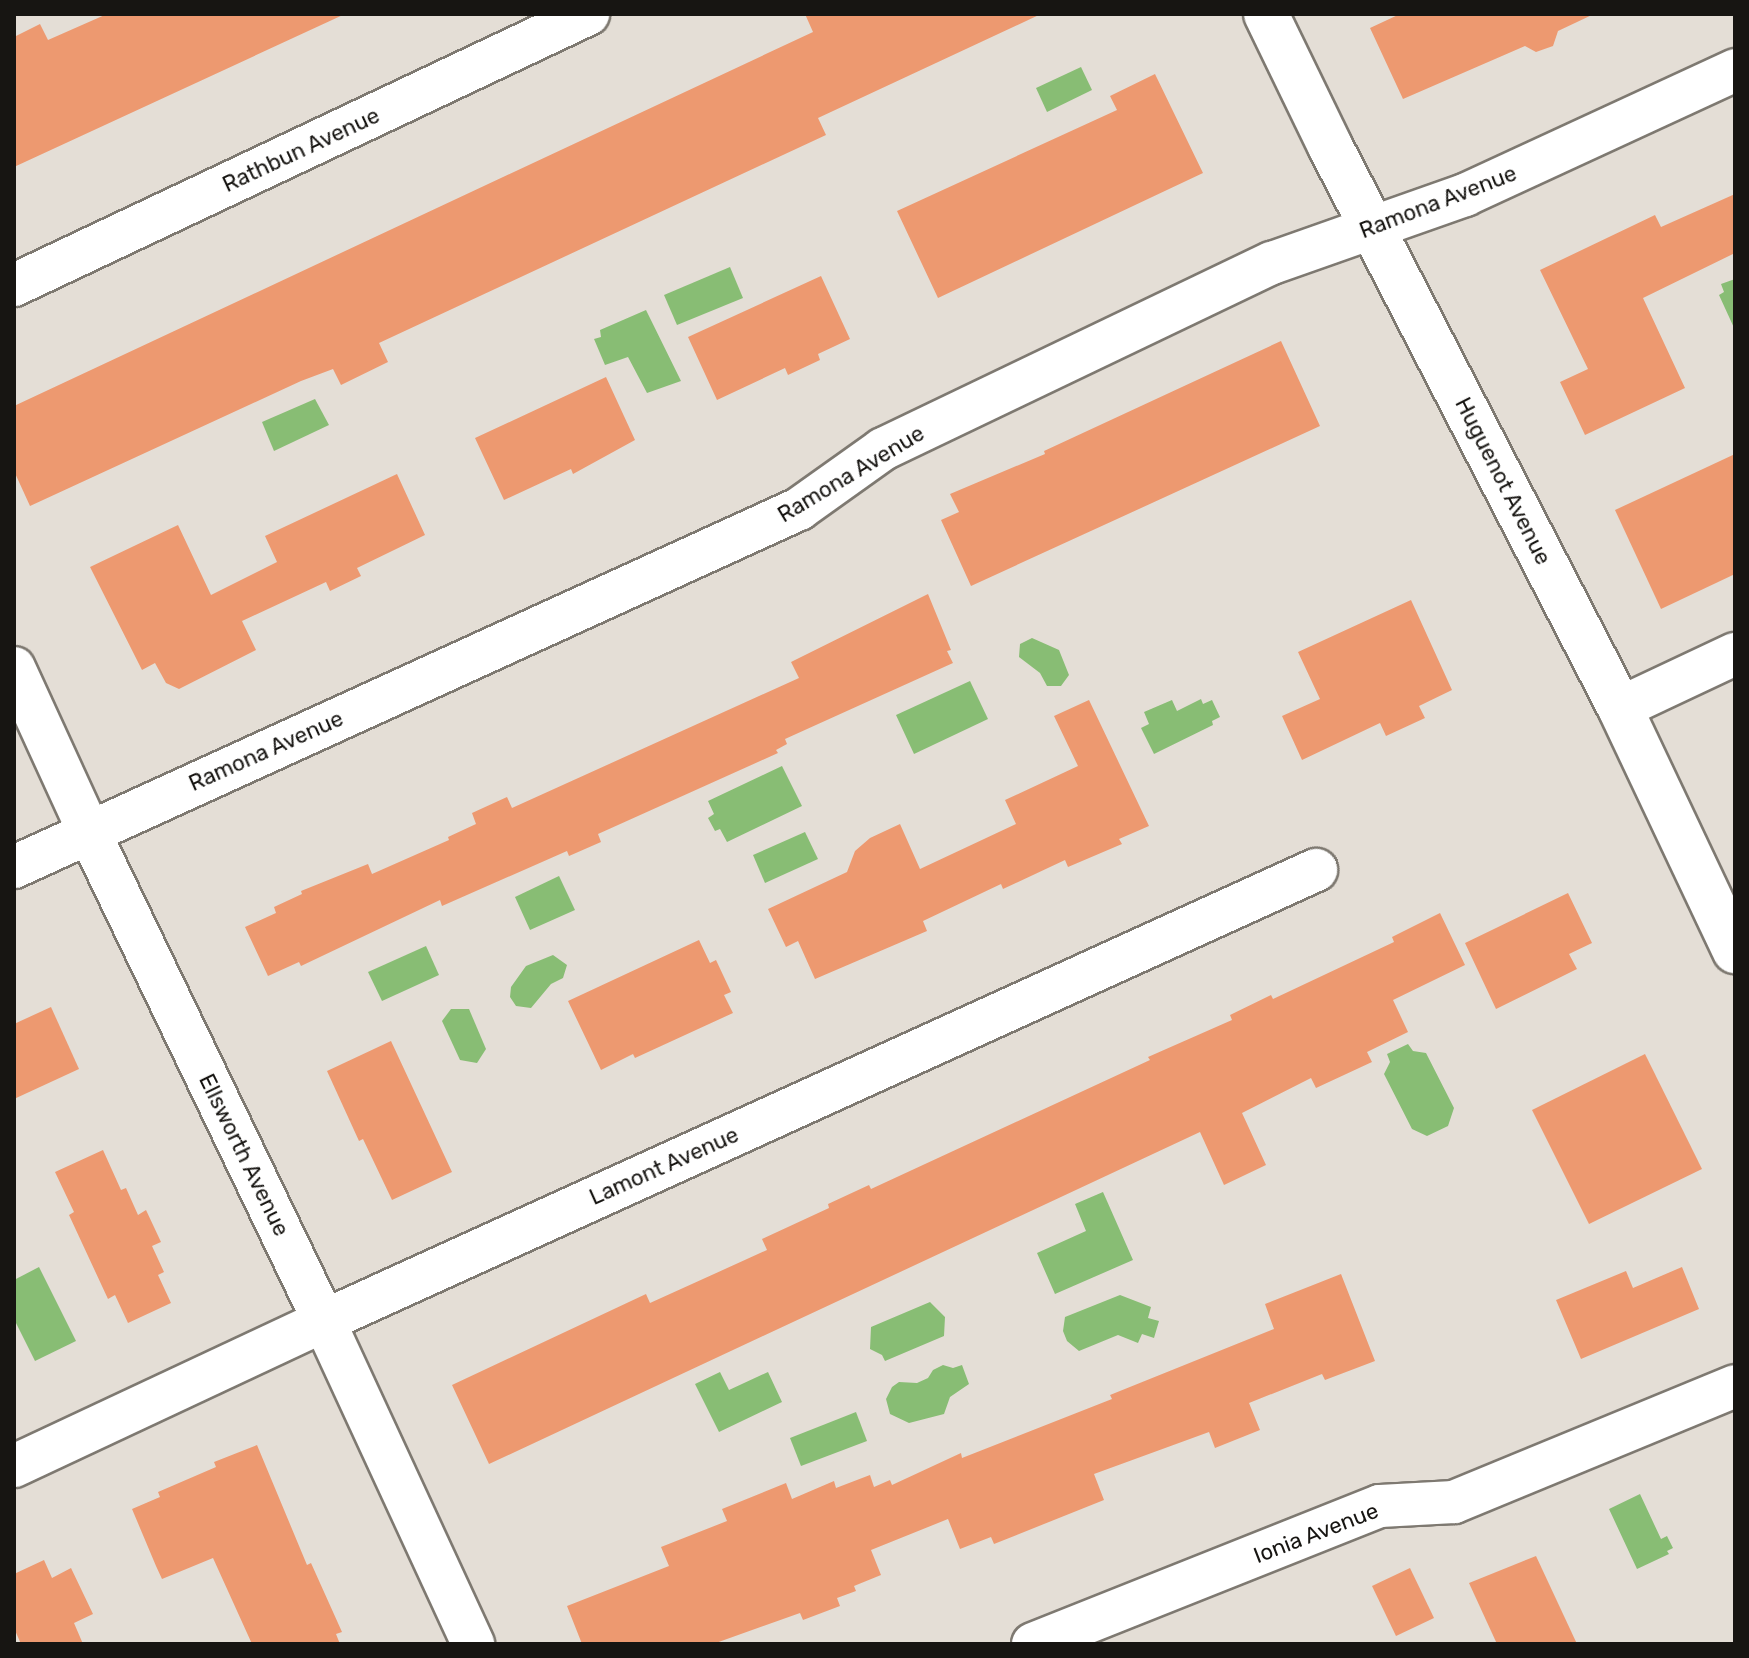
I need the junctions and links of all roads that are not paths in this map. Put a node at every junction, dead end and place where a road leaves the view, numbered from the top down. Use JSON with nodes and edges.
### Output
{"nodes":[{"id":1,"x":588,"y":14,"type":"edge"},
{"id":2,"x":1266,"y":14,"type":"edge"},
{"id":3,"x":1735,"y":70,"type":"edge"},
{"id":4,"x":1372,"y":228,"type":"junction"},
{"id":5,"x":14,"y":285,"type":"edge"},
{"id":6,"x":1735,"y":654,"type":"edge"},
{"id":7,"x":14,"y":668,"type":"edge"},
{"id":8,"x":1620,"y":708,"type":"junction"},
{"id":9,"x":89,"y":832,"type":"junction"},
{"id":10,"x":14,"y":867,"type":"edge"},
{"id":11,"x":1316,"y":870,"type":"dead end"},
{"id":12,"x":1735,"y":951,"type":"edge"},
{"id":13,"x":324,"y":1321,"type":"junction"},
{"id":14,"x":1735,"y":1386,"type":"edge"},
{"id":15,"x":14,"y":1466,"type":"edge"},
{"id":16,"x":473,"y":1644,"type":"edge"},
{"id":17,"x":1033,"y":1644,"type":"edge"}],
"edges":[{"from":1,"to":5,"type":"street","name":"Rathbun Avenue"},
{"from":2,"to":4,"type":"street","name":"Huguenot Avenue"},
{"from":3,"to":4,"type":"street","name":"Ramona Avenue"},
{"from":4,"to":8,"type":"street","name":"Huguenot Avenue"},
{"from":4,"to":9,"type":"street","name":"Ramona Avenue"},
{"from":6,"to":8,"type":"street"},
{"from":7,"to":9,"type":"street","name":"Ellsworth Avenue"},
{"from":8,"to":12,"type":"street","name":"Huguenot Avenue"},
{"from":9,"to":10,"type":"street","name":"Ramona Avenue"},
{"from":9,"to":13,"type":"street","name":"Ellsworth Avenue"},
{"from":11,"to":13,"type":"street","name":"Lamont Avenue"},
{"from":13,"to":15,"type":"street","name":"Lamont Avenue"},
{"from":13,"to":16,"type":"street","name":"Ellsworth Avenue"},
{"from":14,"to":17,"type":"street","name":"Ionia Avenue"}]}
